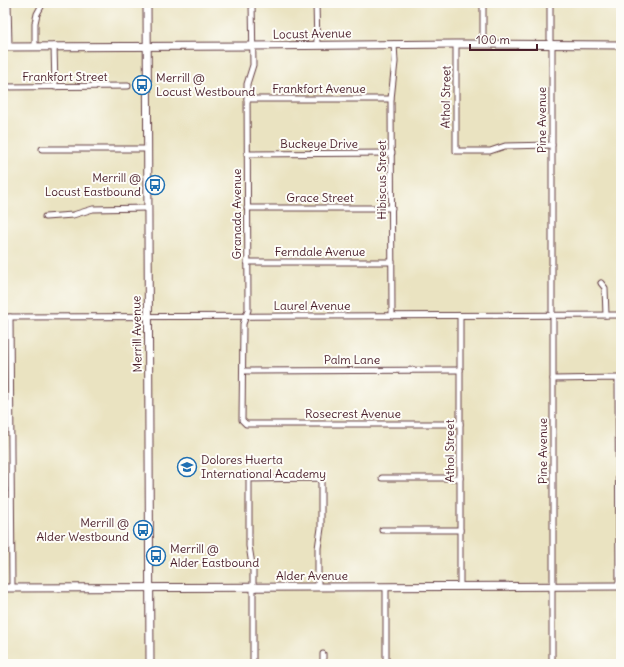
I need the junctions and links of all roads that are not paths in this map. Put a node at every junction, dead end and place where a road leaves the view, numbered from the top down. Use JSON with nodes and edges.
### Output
{"nodes":[{"id":1,"x":8,"y":3,"type":"edge"},
{"id":2,"x":44,"y":3,"type":"edge"},
{"id":3,"x":147,"y":3,"type":"edge"},
{"id":4,"x":252,"y":3,"type":"edge"},
{"id":5,"x":316,"y":3,"type":"edge"},
{"id":6,"x":483,"y":3,"type":"edge"},
{"id":7,"x":550,"y":3,"type":"edge"},
{"id":8,"x":394,"y":44,"type":"junction"},
{"id":9,"x":456,"y":44,"type":"junction"},
{"id":10,"x":483,"y":44,"type":"junction"},
{"id":11,"x":621,"y":44,"type":"edge"},
{"id":12,"x":316,"y":45,"type":"junction"},
{"id":13,"x":551,"y":45,"type":"junction"},
{"id":14,"x":6,"y":46,"type":"edge"},
{"id":15,"x":34,"y":46,"type":"junction"},
{"id":16,"x":54,"y":46,"type":"junction"},
{"id":17,"x":147,"y":46,"type":"junction"},
{"id":18,"x":253,"y":46,"type":"junction"},
{"id":19,"x":128,"y":86,"type":"dead end"},
{"id":20,"x":3,"y":87,"type":"edge"},
{"id":21,"x":55,"y":87,"type":"junction"},
{"id":22,"x":247,"y":99,"type":"junction"},
{"id":23,"x":391,"y":99,"type":"junction"},
{"id":24,"x":552,"y":146,"type":"junction"},
{"id":25,"x":147,"y":148,"type":"junction"},
{"id":26,"x":42,"y":149,"type":"dead end"},
{"id":27,"x":392,"y":153,"type":"junction"},
{"id":28,"x":247,"y":154,"type":"junction"},
{"id":29,"x":148,"y":208,"type":"junction"},
{"id":30,"x":247,"y":208,"type":"junction"},
{"id":31,"x":392,"y":208,"type":"junction"},
{"id":32,"x":45,"y":217,"type":"dead end"},
{"id":33,"x":248,"y":262,"type":"junction"},
{"id":34,"x":392,"y":262,"type":"junction"},
{"id":35,"x":602,"y":283,"type":"dead end"},
{"id":36,"x":552,"y":315,"type":"junction"},
{"id":37,"x":606,"y":315,"type":"junction"},
{"id":38,"x":621,"y":315,"type":"edge"},
{"id":39,"x":246,"y":316,"type":"junction"},
{"id":40,"x":392,"y":316,"type":"junction"},
{"id":41,"x":460,"y":316,"type":"junction"},
{"id":42,"x":3,"y":317,"type":"edge"},
{"id":43,"x":10,"y":317,"type":"junction"},
{"id":44,"x":148,"y":317,"type":"junction"},
{"id":45,"x":460,"y":370,"type":"junction"},
{"id":46,"x":243,"y":371,"type":"junction"},
{"id":47,"x":553,"y":379,"type":"junction"},
{"id":48,"x":246,"y":424,"type":"joint"},
{"id":49,"x":460,"y":424,"type":"junction"},
{"id":50,"x":382,"y":478,"type":"dead end"},
{"id":51,"x":460,"y":478,"type":"junction"},
{"id":52,"x":382,"y":530,"type":"dead end"},
{"id":53,"x":460,"y":530,"type":"junction"},
{"id":54,"x":460,"y":586,"type":"junction"},
{"id":55,"x":553,"y":586,"type":"junction"},
{"id":56,"x":620,"y":586,"type":"edge"},
{"id":57,"x":150,"y":587,"type":"junction"},
{"id":58,"x":253,"y":587,"type":"junction"},
{"id":59,"x":318,"y":587,"type":"junction"},
{"id":60,"x":386,"y":587,"type":"junction"},
{"id":61,"x":3,"y":588,"type":"edge"},
{"id":62,"x":12,"y":588,"type":"junction"},
{"id":63,"x":323,"y":654,"type":"dead end"},
{"id":64,"x":150,"y":664,"type":"edge"},
{"id":65,"x":253,"y":664,"type":"edge"},
{"id":66,"x":323,"y":664,"type":"edge"},
{"id":67,"x":386,"y":664,"type":"edge"},
{"id":68,"x":552,"y":664,"type":"edge"}],
"edges":[{"from":1,"to":14,"type":"street"},
{"from":2,"to":15,"type":"street"},
{"from":3,"to":17,"type":"main road","name":"Merrill Avenue"},
{"from":4,"to":18,"type":"street","name":"Granada Avenue"},
{"from":5,"to":12,"type":"street"},
{"from":6,"to":10,"type":"street"},
{"from":7,"to":13,"type":"street","name":"Pine Avenue"},
{"from":8,"to":9,"type":"main road","name":"Locust Avenue"},
{"from":8,"to":12,"type":"main road","name":"Locust Avenue"},
{"from":8,"to":23,"type":"street","name":"Hibiscus Street"},
{"from":9,"to":10,"type":"main road","name":"Locust Avenue"},
{"from":9,"to":24,"type":"street","name":"Athol Street"},
{"from":10,"to":13,"type":"main road","name":"Locust Avenue"},
{"from":11,"to":13,"type":"main road","name":"Locust Avenue"},
{"from":12,"to":18,"type":"main road","name":"Locust Avenue"},
{"from":13,"to":24,"type":"street","name":"Pine Avenue"},
{"from":14,"to":15,"type":"main road","name":"Locust Avenue"},
{"from":15,"to":16,"type":"main road","name":"Locust Avenue"},
{"from":16,"to":17,"type":"main road","name":"Locust Avenue"},
{"from":16,"to":21,"type":"street"},
{"from":17,"to":18,"type":"main road","name":"Locust Avenue"},
{"from":17,"to":25,"type":"main road","name":"Merrill Avenue"},
{"from":18,"to":22,"type":"street","name":"Granada Avenue"},
{"from":19,"to":21,"type":"street","name":"Frankfort Street"},
{"from":20,"to":21,"type":"street","name":"Frankfort Street"},
{"from":22,"to":23,"type":"street","name":"Frankfort Avenue"},
{"from":22,"to":28,"type":"street","name":"Granada Avenue"},
{"from":23,"to":27,"type":"street","name":"Hibiscus Street"},
{"from":24,"to":36,"type":"street","name":"Pine Avenue"},
{"from":25,"to":26,"type":"street"},
{"from":25,"to":29,"type":"main road","name":"Merrill Avenue"},
{"from":27,"to":28,"type":"street","name":"Buckeye Drive"},
{"from":27,"to":31,"type":"street","name":"Hibiscus Street"},
{"from":28,"to":30,"type":"street","name":"Granada Avenue"},
{"from":29,"to":32,"type":"street"},
{"from":29,"to":44,"type":"main road","name":"Merrill Avenue"},
{"from":30,"to":31,"type":"street","name":"Grace Street"},
{"from":30,"to":33,"type":"street","name":"Granada Avenue"},
{"from":31,"to":34,"type":"street","name":"Hibiscus Street"},
{"from":33,"to":34,"type":"street","name":"Ferndale Avenue"},
{"from":33,"to":39,"type":"street","name":"Granada Avenue"},
{"from":34,"to":40,"type":"street","name":"Hibiscus Street"},
{"from":35,"to":37,"type":"street"},
{"from":36,"to":37,"type":"street","name":"Laurel Avenue"},
{"from":36,"to":41,"type":"street","name":"Laurel Avenue"},
{"from":36,"to":47,"type":"street","name":"Pine Avenue"},
{"from":37,"to":38,"type":"street","name":"Laurel Avenue"},
{"from":39,"to":40,"type":"street","name":"Laurel Avenue"},
{"from":39,"to":44,"type":"street","name":"Laurel Avenue"},
{"from":39,"to":46,"type":"street","name":"Granada Avenue"},
{"from":40,"to":41,"type":"street","name":"Laurel Avenue"},
{"from":41,"to":45,"type":"street","name":"Athol Street"},
{"from":42,"to":43,"type":"street","name":"Laurel Avenue"},
{"from":43,"to":44,"type":"street","name":"Laurel Avenue"},
{"from":43,"to":62,"type":"street"},
{"from":44,"to":57,"type":"main road","name":"Merrill Avenue"},
{"from":45,"to":46,"type":"street","name":"Palm Lane"},
{"from":45,"to":49,"type":"street","name":"Athol Street"},
{"from":46,"to":48,"type":"street","name":"Granada Avenue"},
{"from":47,"to":55,"type":"street","name":"Pine Avenue"},
{"from":47,"to":56,"type":"street"},
{"from":48,"to":49,"type":"street","name":"Rosecrest Avenue"},
{"from":49,"to":51,"type":"street","name":"Athol Street"},
{"from":50,"to":51,"type":"street"},
{"from":51,"to":53,"type":"street","name":"Athol Street"},
{"from":52,"to":53,"type":"street"},
{"from":53,"to":54,"type":"street","name":"Athol Street"},
{"from":54,"to":55,"type":"main road","name":"Alder Avenue"},
{"from":54,"to":60,"type":"main road","name":"Alder Avenue"},
{"from":55,"to":56,"type":"main road","name":"Alder Avenue"},
{"from":55,"to":68,"type":"street","name":"Pine Avenue"},
{"from":57,"to":58,"type":"main road","name":"Alder Avenue"},
{"from":57,"to":62,"type":"main road","name":"Alder Avenue"},
{"from":57,"to":64,"type":"main road","name":"Merrill Avenue"},
{"from":58,"to":59,"type":"main road","name":"Alder Avenue"},
{"from":58,"to":59,"type":"street"},
{"from":58,"to":65,"type":"street"},
{"from":59,"to":60,"type":"main road","name":"Alder Avenue"},
{"from":60,"to":67,"type":"street"},
{"from":61,"to":62,"type":"main road","name":"Alder Avenue"},
{"from":63,"to":66,"type":"street"}]}
